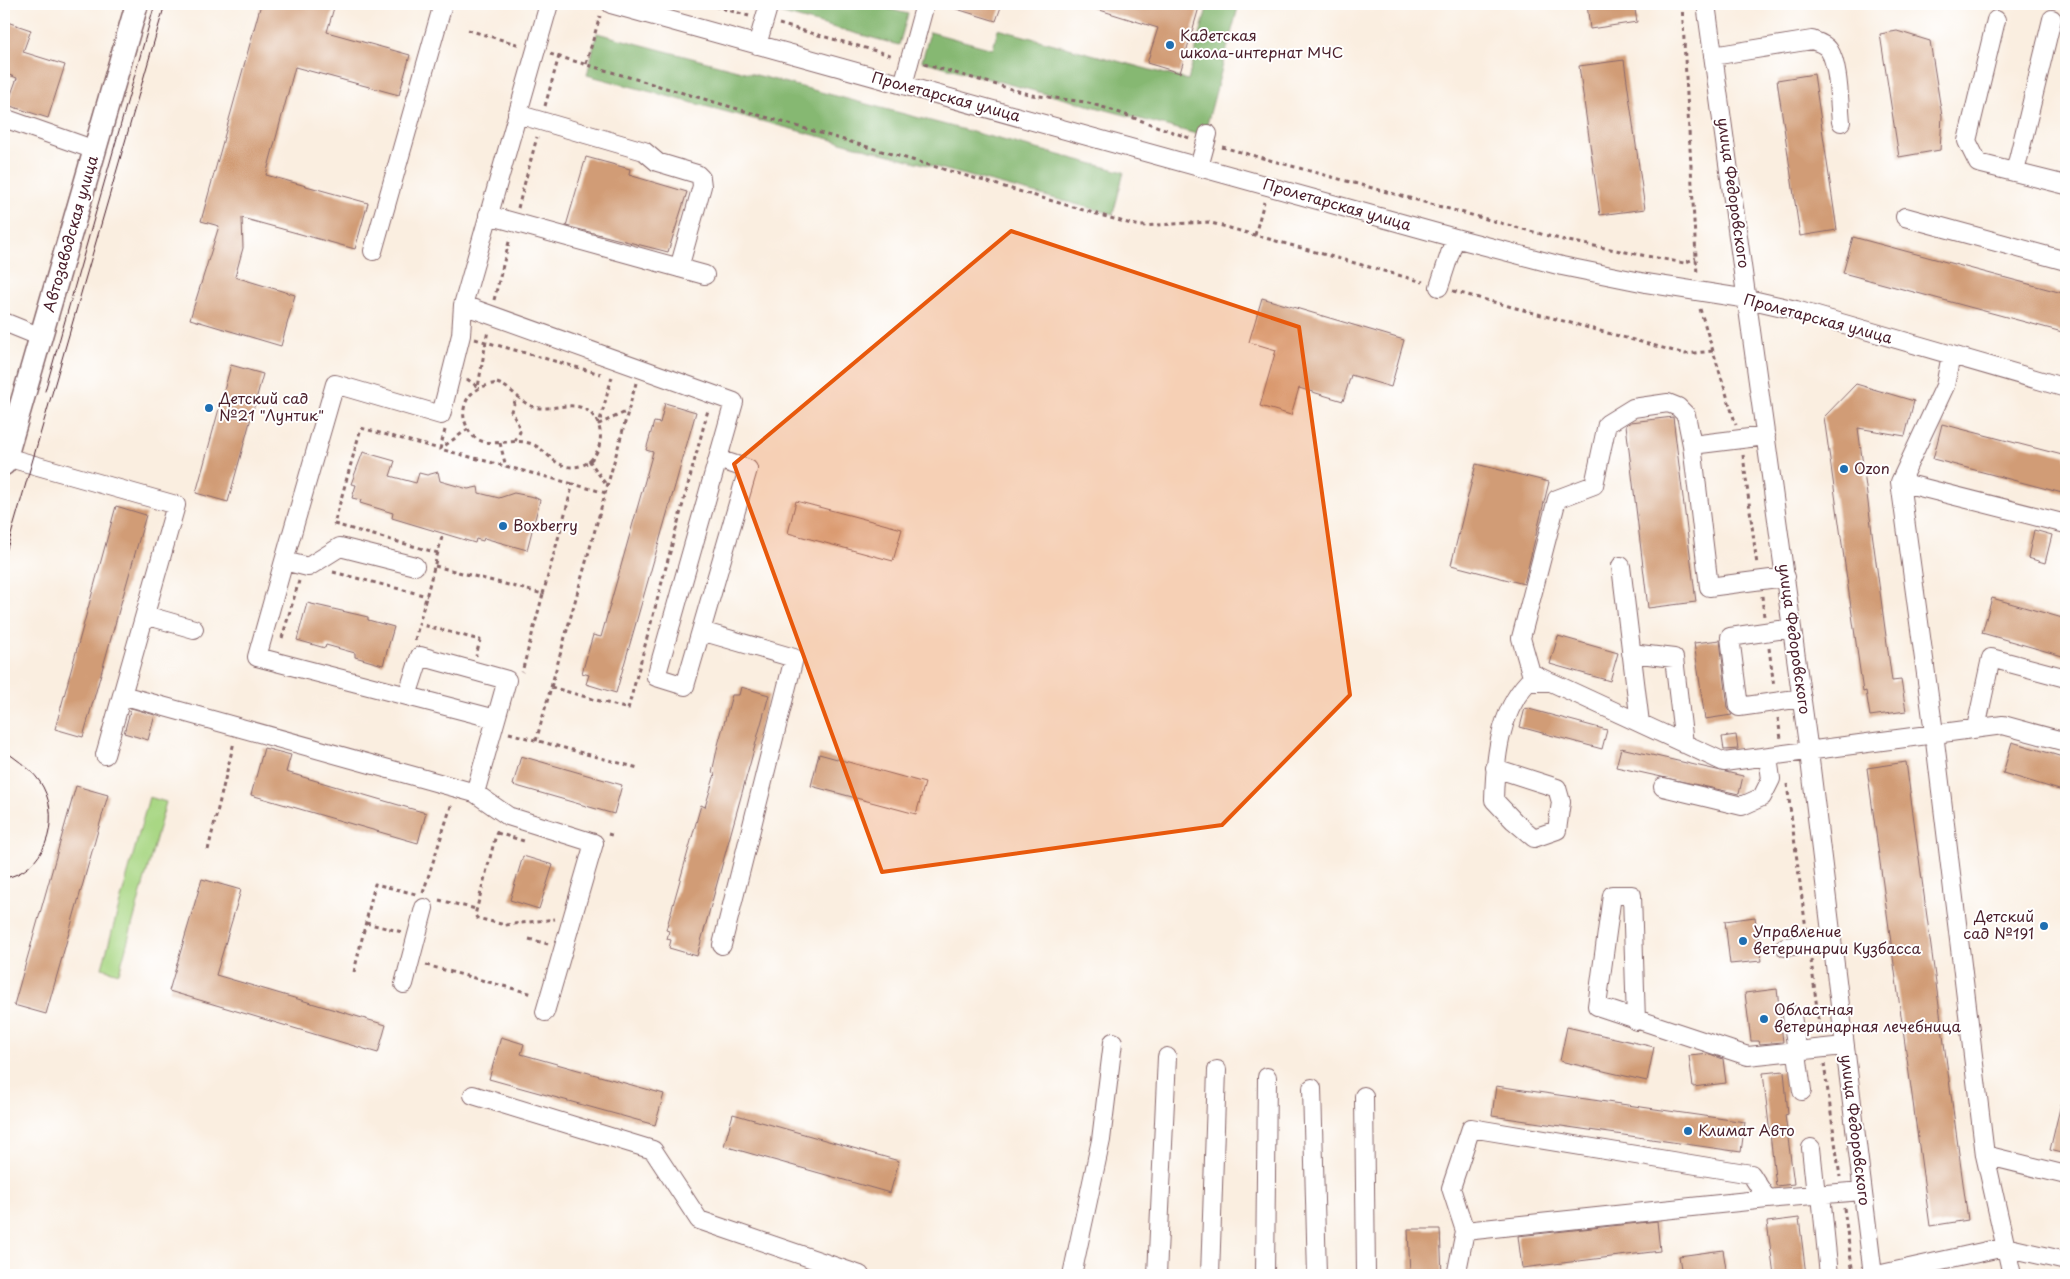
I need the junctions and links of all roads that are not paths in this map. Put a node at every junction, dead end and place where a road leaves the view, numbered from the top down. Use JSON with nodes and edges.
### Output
{"nodes":[{"id":1,"x":137,"y":4,"type":"edge"},
{"id":2,"x":443,"y":4,"type":"edge"},
{"id":3,"x":548,"y":4,"type":"edge"},
{"id":4,"x":769,"y":4,"type":"edge"},
{"id":5,"x":925,"y":4,"type":"edge"},
{"id":6,"x":1706,"y":4,"type":"edge"},
{"id":7,"x":606,"y":8,"type":"edge"},
{"id":8,"x":2052,"y":19,"type":"dead end"},
{"id":9,"x":1996,"y":20,"type":"dead end"},
{"id":10,"x":758,"y":45,"type":"junction"},
{"id":11,"x":1713,"y":56,"type":"junction"},
{"id":12,"x":903,"y":85,"type":"junction"},
{"id":13,"x":517,"y":114,"type":"junction"},
{"id":14,"x":4,"y":121,"type":"edge"},
{"id":15,"x":1841,"y":122,"type":"dead end"},
{"id":16,"x":1208,"y":134,"type":"dead end"},
{"id":17,"x":95,"y":150,"type":"junction"},
{"id":18,"x":1199,"y":167,"type":"junction"},
{"id":19,"x":2015,"y":172,"type":"junction"},
{"id":20,"x":2065,"y":180,"type":"edge"},
{"id":21,"x":488,"y":215,"type":"junction"},
{"id":22,"x":1905,"y":217,"type":"dead end"},
{"id":23,"x":1455,"y":238,"type":"junction"},
{"id":24,"x":373,"y":251,"type":"dead end"},
{"id":25,"x":2066,"y":260,"type":"edge"},
{"id":26,"x":679,"y":268,"type":"junction"},
{"id":27,"x":705,"y":276,"type":"dead end"},
{"id":28,"x":1439,"y":287,"type":"road end"},
{"id":29,"x":1748,"y":299,"type":"junction"},
{"id":30,"x":463,"y":305,"type":"junction"},
{"id":31,"x":4,"y":322,"type":"edge"},
{"id":32,"x":41,"y":337,"type":"junction"},
{"id":33,"x":1951,"y":355,"type":"junction"},
{"id":34,"x":2066,"y":388,"type":"edge"},
{"id":35,"x":1766,"y":436,"type":"junction"},
{"id":36,"x":1692,"y":446,"type":"junction"},
{"id":37,"x":718,"y":459,"type":"junction"},
{"id":38,"x":5,"y":461,"type":"edge"},
{"id":39,"x":1900,"y":482,"type":"junction"},
{"id":40,"x":2066,"y":524,"type":"edge"},
{"id":41,"x":284,"y":561,"type":"junction"},
{"id":42,"x":415,"y":566,"type":"dead end"},
{"id":43,"x":1621,"y":566,"type":"dead end"},
{"id":44,"x":1786,"y":577,"type":"junction"},
{"id":45,"x":145,"y":615,"type":"junction"},
{"id":46,"x":1792,"y":628,"type":"junction"},
{"id":47,"x":194,"y":629,"type":"dead end"},
{"id":48,"x":701,"y":631,"type":"junction"},
{"id":49,"x":1631,"y":653,"type":"junction"},
{"id":50,"x":2066,"y":678,"type":"edge"},
{"id":51,"x":1552,"y":682,"type":"junction"},
{"id":52,"x":122,"y":695,"type":"junction"},
{"id":53,"x":407,"y":696,"type":"junction"},
{"id":54,"x":1802,"y":698,"type":"junction"},
{"id":55,"x":1640,"y":722,"type":"junction"},
{"id":56,"x":501,"y":726,"type":"junction"},
{"id":57,"x":1976,"y":728,"type":"junction"},
{"id":58,"x":1934,"y":733,"type":"junction"},
{"id":59,"x":2066,"y":742,"type":"edge"},
{"id":60,"x":1684,"y":744,"type":"junction"},
{"id":61,"x":1809,"y":752,"type":"junction"},
{"id":62,"x":105,"y":755,"type":"dead end"},
{"id":63,"x":1768,"y":757,"type":"junction"},
{"id":64,"x":1495,"y":768,"type":"junction"},
{"id":65,"x":1662,"y":788,"type":"dead end"},
{"id":66,"x":475,"y":793,"type":"junction"},
{"id":67,"x":423,"y":902,"type":"road end"},
{"id":68,"x":1832,"y":941,"type":"junction"},
{"id":69,"x":722,"y":945,"type":"dead end"},
{"id":70,"x":1785,"y":947,"type":"dead end"},
{"id":71,"x":404,"y":984,"type":"dead end"},
{"id":72,"x":546,"y":1005,"type":"road end"},
{"id":73,"x":1792,"y":1014,"type":"dead end"},
{"id":74,"x":1636,"y":1021,"type":"junction"},
{"id":75,"x":1113,"y":1042,"type":"dead end"},
{"id":76,"x":1844,"y":1046,"type":"junction"},
{"id":77,"x":1797,"y":1051,"type":"junction"},
{"id":78,"x":1167,"y":1057,"type":"dead end"},
{"id":79,"x":1218,"y":1070,"type":"dead end"},
{"id":80,"x":1267,"y":1077,"type":"dead end"},
{"id":81,"x":1312,"y":1088,"type":"dead end"},
{"id":82,"x":1802,"y":1091,"type":"dead end"},
{"id":83,"x":473,"y":1095,"type":"dead end"},
{"id":84,"x":1364,"y":1096,"type":"dead end"},
{"id":85,"x":1811,"y":1148,"type":"dead end"},
{"id":86,"x":1986,"y":1155,"type":"junction"},
{"id":87,"x":2066,"y":1175,"type":"edge"},
{"id":88,"x":1862,"y":1191,"type":"junction"},
{"id":89,"x":1818,"y":1195,"type":"junction"},
{"id":90,"x":1767,"y":1199,"type":"junction"},
{"id":91,"x":1465,"y":1231,"type":"junction"},
{"id":92,"x":2005,"y":1246,"type":"junction"},
{"id":93,"x":2066,"y":1261,"type":"edge"},
{"id":94,"x":1457,"y":1271,"type":"dead end"},
{"id":95,"x":860,"y":1275,"type":"edge"},
{"id":96,"x":1072,"y":1275,"type":"edge"},
{"id":97,"x":1157,"y":1275,"type":"edge"},
{"id":98,"x":1210,"y":1275,"type":"edge"},
{"id":99,"x":1265,"y":1275,"type":"edge"},
{"id":100,"x":1317,"y":1275,"type":"edge"},
{"id":101,"x":1366,"y":1275,"type":"edge"},
{"id":102,"x":1829,"y":1275,"type":"edge"},
{"id":103,"x":1873,"y":1275,"type":"edge"},
{"id":104,"x":1877,"y":1275,"type":"edge"},
{"id":105,"x":2012,"y":1275,"type":"edge"}],
"edges":[{"from":1,"to":17,"type":"main road","name":"Автозаводская улица"},
{"from":2,"to":24,"type":"street"},
{"from":3,"to":13,"type":"street"},
{"from":4,"to":10,"type":"street"},
{"from":5,"to":12,"type":"street"},
{"from":6,"to":11,"type":"street","name":"улица Федоровского"},
{"from":7,"to":10,"type":"street","name":"Пролетарская улица"},
{"from":8,"to":19,"type":"street"},
{"from":9,"to":19,"type":"street"},
{"from":10,"to":12,"type":"street","name":"Пролетарская улица"},
{"from":11,"to":15,"type":"street"},
{"from":11,"to":29,"type":"street","name":"улица Федоровского"},
{"from":12,"to":18,"type":"street","name":"Пролетарская улица"},
{"from":13,"to":21,"type":"street"},
{"from":13,"to":26,"type":"street"},
{"from":14,"to":17,"type":"street"},
{"from":16,"to":18,"type":"street"},
{"from":17,"to":32,"type":"main road","name":"Автозаводская улица"},
{"from":18,"to":23,"type":"street","name":"Пролетарская улица"},
{"from":19,"to":20,"type":"street"},
{"from":21,"to":26,"type":"street"},
{"from":21,"to":30,"type":"street"},
{"from":22,"to":25,"type":"street"},
{"from":23,"to":28,"type":"street"},
{"from":23,"to":29,"type":"street","name":"Пролетарская улица"},
{"from":26,"to":27,"type":"street"},
{"from":29,"to":33,"type":"street","name":"Пролетарская улица"},
{"from":29,"to":35,"type":"street","name":"улица Федоровского"},
{"from":30,"to":37,"type":"street"},
{"from":30,"to":41,"type":"street"},
{"from":31,"to":32,"type":"street"},
{"from":32,"to":38,"type":"main road","name":"Автозаводская улица"},
{"from":33,"to":34,"type":"street","name":"Пролетарская улица"},
{"from":33,"to":39,"type":"street"},
{"from":35,"to":36,"type":"street"},
{"from":35,"to":44,"type":"street","name":"улица Федоровского"},
{"from":36,"to":44,"type":"street"},
{"from":36,"to":51,"type":"street"},
{"from":37,"to":48,"type":"street"},
{"from":37,"to":48,"type":"street"},
{"from":38,"to":45,"type":"street"},
{"from":39,"to":40,"type":"street"},
{"from":39,"to":58,"type":"street"},
{"from":41,"to":42,"type":"street"},
{"from":41,"to":53,"type":"street"},
{"from":43,"to":49,"type":"street"},
{"from":44,"to":46,"type":"street","name":"улица Федоровского"},
{"from":45,"to":47,"type":"street"},
{"from":45,"to":52,"type":"street"},
{"from":46,"to":54,"type":"street","name":"улица Федоровского"},
{"from":46,"to":54,"type":"street"},
{"from":48,"to":69,"type":"street"},
{"from":49,"to":55,"type":"street"},
{"from":49,"to":60,"type":"street"},
{"from":50,"to":57,"type":"street"},
{"from":51,"to":55,"type":"street"},
{"from":51,"to":64,"type":"street"},
{"from":52,"to":62,"type":"street"},
{"from":52,"to":66,"type":"street"},
{"from":53,"to":56,"type":"street"},
{"from":53,"to":56,"type":"street"},
{"from":54,"to":61,"type":"street","name":"улица Федоровского"},
{"from":55,"to":60,"type":"street"},
{"from":56,"to":66,"type":"street"},
{"from":57,"to":58,"type":"street"},
{"from":57,"to":59,"type":"street"},
{"from":58,"to":61,"type":"street"},
{"from":58,"to":86,"type":"street"},
{"from":60,"to":63,"type":"street"},
{"from":61,"to":63,"type":"street"},
{"from":61,"to":68,"type":"street","name":"улица Федоровского"},
{"from":63,"to":65,"type":"street"},
{"from":64,"to":64,"type":"street"},
{"from":66,"to":72,"type":"street"},
{"from":67,"to":71,"type":"street"},
{"from":68,"to":70,"type":"street"},
{"from":68,"to":76,"type":"street","name":"улица Федоровского"},
{"from":73,"to":77,"type":"street"},
{"from":74,"to":74,"type":"street"},
{"from":74,"to":77,"type":"street"},
{"from":75,"to":96,"type":"street"},
{"from":76,"to":77,"type":"street"},
{"from":76,"to":88,"type":"street","name":"улица Федоровского"},
{"from":77,"to":82,"type":"street"},
{"from":78,"to":97,"type":"street"},
{"from":79,"to":98,"type":"street"},
{"from":80,"to":99,"type":"street"},
{"from":81,"to":100,"type":"street"},
{"from":83,"to":95,"type":"street"},
{"from":84,"to":101,"type":"street"},
{"from":85,"to":89,"type":"street"},
{"from":86,"to":87,"type":"street"},
{"from":86,"to":92,"type":"street"},
{"from":88,"to":89,"type":"street"},
{"from":88,"to":103,"type":"street","name":"улица Федоровского"},
{"from":89,"to":90,"type":"street"},
{"from":89,"to":102,"type":"street"},
{"from":90,"to":91,"type":"street"},
{"from":90,"to":91,"type":"street"},
{"from":91,"to":94,"type":"street"},
{"from":92,"to":93,"type":"street"},
{"from":92,"to":104,"type":"street"},
{"from":92,"to":105,"type":"street"}]}
